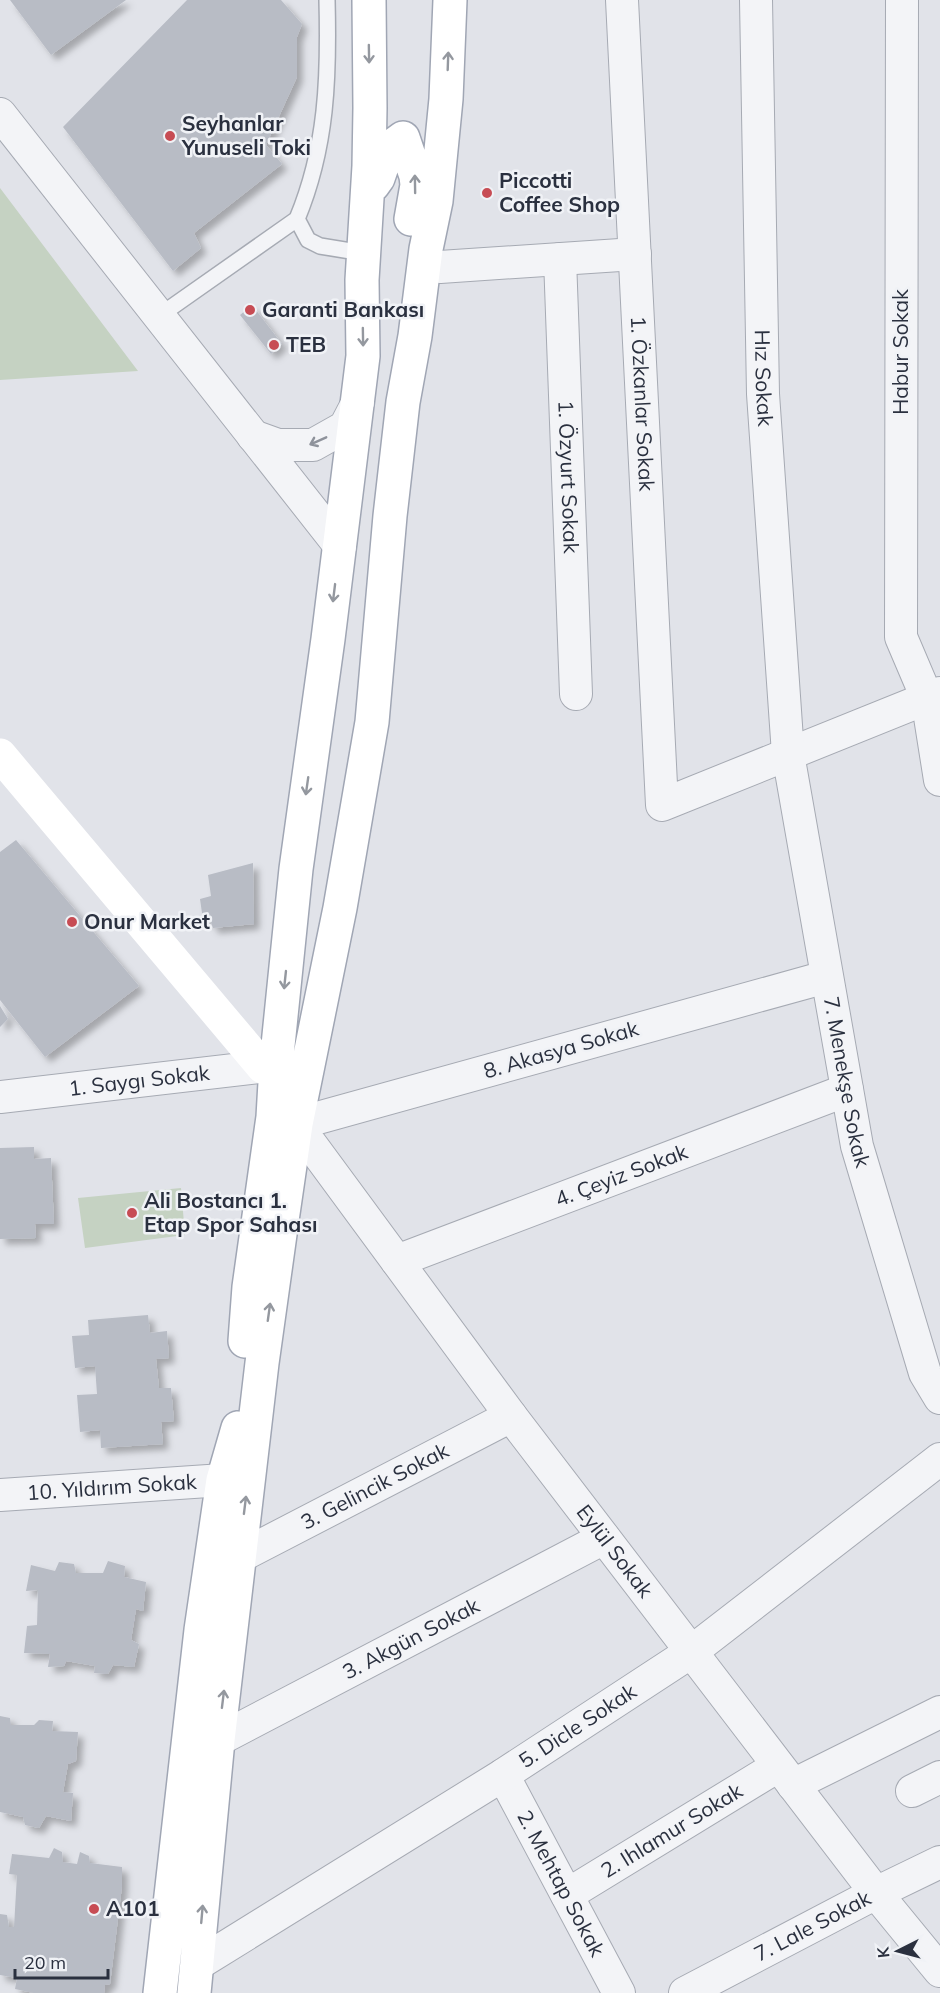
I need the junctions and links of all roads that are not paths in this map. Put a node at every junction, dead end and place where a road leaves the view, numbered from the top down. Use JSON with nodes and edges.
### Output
{"nodes":[{"id":1,"x":327,"y":0,"type":"edge"},
{"id":2,"x":369,"y":0,"type":"edge"},
{"id":3,"x":622,"y":0,"type":"edge"},
{"id":4,"x":756,"y":0,"type":"edge"},
{"id":5,"x":902,"y":0,"type":"edge"},
{"id":6,"x":452,"y":8,"type":"edge"},
{"id":7,"x":0,"y":114,"type":"edge"},
{"id":8,"x":367,"y":194,"type":"junction"},
{"id":9,"x":297,"y":219,"type":"junction"},
{"id":10,"x":363,"y":253,"type":"junction"},
{"id":11,"x":635,"y":254,"type":"junction"},
{"id":12,"x":560,"y":259,"type":"junction"},
{"id":13,"x":441,"y":267,"type":"dead end"},
{"id":14,"x":159,"y":316,"type":"junction"},
{"id":15,"x":405,"y":388,"type":"junction"},
{"id":16,"x":358,"y":402,"type":"junction"},
{"id":17,"x":254,"y":436,"type":"junction"},
{"id":18,"x":340,"y":546,"type":"junction"},
{"id":19,"x":576,"y":694,"type":"dead end"},
{"id":20,"x":934,"y":695,"type":"edge"},
{"id":21,"x":788,"y":754,"type":"junction"},
{"id":22,"x":0,"y":755,"type":"edge"},
{"id":23,"x":940,"y":780,"type":"edge"},
{"id":24,"x":826,"y":977,"type":"junction"},
{"id":25,"x":270,"y":1066,"type":"junction"},
{"id":26,"x":847,"y":1090,"type":"junction"},
{"id":27,"x":0,"y":1097,"type":"edge"},
{"id":28,"x":296,"y":1124,"type":"junction"},
{"id":29,"x":397,"y":1261,"type":"junction"},
{"id":30,"x":940,"y":1398,"type":"edge"},
{"id":31,"x":511,"y":1416,"type":"junction"},
{"id":32,"x":940,"y":1459,"type":"edge"},
{"id":33,"x":223,"y":1480,"type":"junction"},
{"id":34,"x":0,"y":1496,"type":"edge"},
{"id":35,"x":604,"y":1538,"type":"junction"},
{"id":36,"x":239,"y":1557,"type":"junction"},
{"id":37,"x":692,"y":1652,"type":"junction"},
{"id":38,"x":940,"y":1712,"type":"edge"},
{"id":39,"x":218,"y":1740,"type":"junction"},
{"id":40,"x":503,"y":1775,"type":"junction"},
{"id":41,"x":785,"y":1775,"type":"junction"},
{"id":42,"x":940,"y":1777,"type":"edge"},
{"id":43,"x":912,"y":1791,"type":"dead end"},
{"id":44,"x":940,"y":1862,"type":"edge"},
{"id":45,"x":876,"y":1893,"type":"junction"},
{"id":46,"x":567,"y":1895,"type":"junction"},
{"id":47,"x":940,"y":1971,"type":"edge"},
{"id":48,"x":196,"y":1979,"type":"edge"},
{"id":49,"x":160,"y":1993,"type":"edge"},
{"id":50,"x":619,"y":1993,"type":"edge"},
{"id":51,"x":685,"y":1993,"type":"edge"}],
"edges":[{"from":1,"to":9,"type":"lane"},
{"from":2,"to":8,"type":"main road","one_way":true},
{"from":3,"to":11,"type":"street","name":"1. Özkanlar Sokak"},
{"from":4,"to":21,"type":"street","name":"Hız Sokak"},
{"from":5,"to":20,"type":"street","name":"Habur Sokak"},
{"from":15,"to":6,"type":"main road","one_way":true},
{"from":7,"to":14,"type":"street"},
{"from":8,"to":10,"type":"main road"},
{"from":15,"to":8,"type":"main road","one_way":true},
{"from":9,"to":10,"type":"lane"},
{"from":9,"to":14,"type":"lane"},
{"from":10,"to":16,"type":"main road","one_way":true},
{"from":11,"to":12,"type":"street"},
{"from":11,"to":21,"type":"street","name":"1. Özkanlar Sokak"},
{"from":12,"to":13,"type":"street"},
{"from":12,"to":19,"type":"street","name":"1. Özyurt Sokak"},
{"from":14,"to":17,"type":"street"},
{"from":15,"to":28,"type":"main road"},
{"from":16,"to":17,"type":"street","one_way":true},
{"from":16,"to":18,"type":"main road"},
{"from":17,"to":18,"type":"street"},
{"from":18,"to":25,"type":"main road","one_way":true},
{"from":20,"to":21,"type":"street"},
{"from":20,"to":23,"type":"street","name":"Habur Sokak"},
{"from":21,"to":24,"type":"street","name":"7. Menekşe Sokak"},
{"from":22,"to":25,"type":"main road"},
{"from":24,"to":26,"type":"street","name":"7. Menekşe Sokak"},
{"from":24,"to":28,"type":"street","name":"8. Akasya Sokak"},
{"from":25,"to":27,"type":"street","name":"1. Saygı Sokak"},
{"from":25,"to":33,"type":"main road"},
{"from":26,"to":29,"type":"street","name":"4. Çeyiz Sokak"},
{"from":26,"to":30,"type":"street","name":"7. Menekşe Sokak"},
{"from":28,"to":29,"type":"street","name":"Eylül Sokak"},
{"from":36,"to":28,"type":"main road","one_way":true},
{"from":29,"to":31,"type":"street","name":"Eylül Sokak"},
{"from":31,"to":35,"type":"street","name":"Eylül Sokak"},
{"from":31,"to":36,"type":"street","name":"3. Gelincik Sokak"},
{"from":32,"to":37,"type":"street","name":"5. Dicle Sokak"},
{"from":33,"to":34,"type":"street","name":"10. Yıldırım Sokak"},
{"from":33,"to":49,"type":"main road"},
{"from":35,"to":37,"type":"street","name":"Eylül Sokak"},
{"from":35,"to":39,"type":"street","name":"3. Akgün Sokak"},
{"from":39,"to":36,"type":"main road","one_way":true},
{"from":37,"to":40,"type":"street","name":"5. Dicle Sokak"},
{"from":37,"to":41,"type":"street","name":"Eylül Sokak"},
{"from":38,"to":41,"type":"street","name":"2. Ihlamur Sokak"},
{"from":48,"to":39,"type":"main road","one_way":true},
{"from":40,"to":46,"type":"street","name":"2. Mehtap Sokak"},
{"from":40,"to":48,"type":"street","name":"5. Dicle Sokak"},
{"from":41,"to":45,"type":"street","name":"Eylül Sokak"},
{"from":41,"to":46,"type":"street","name":"2. Ihlamur Sokak"},
{"from":42,"to":43,"type":"street"},
{"from":44,"to":45,"type":"street","name":"7. Lale Sokak"},
{"from":45,"to":47,"type":"street","name":"Eylül Sokak"},
{"from":45,"to":51,"type":"street","name":"7. Lale Sokak"},
{"from":46,"to":50,"type":"street","name":"2. Mehtap Sokak"}]}
